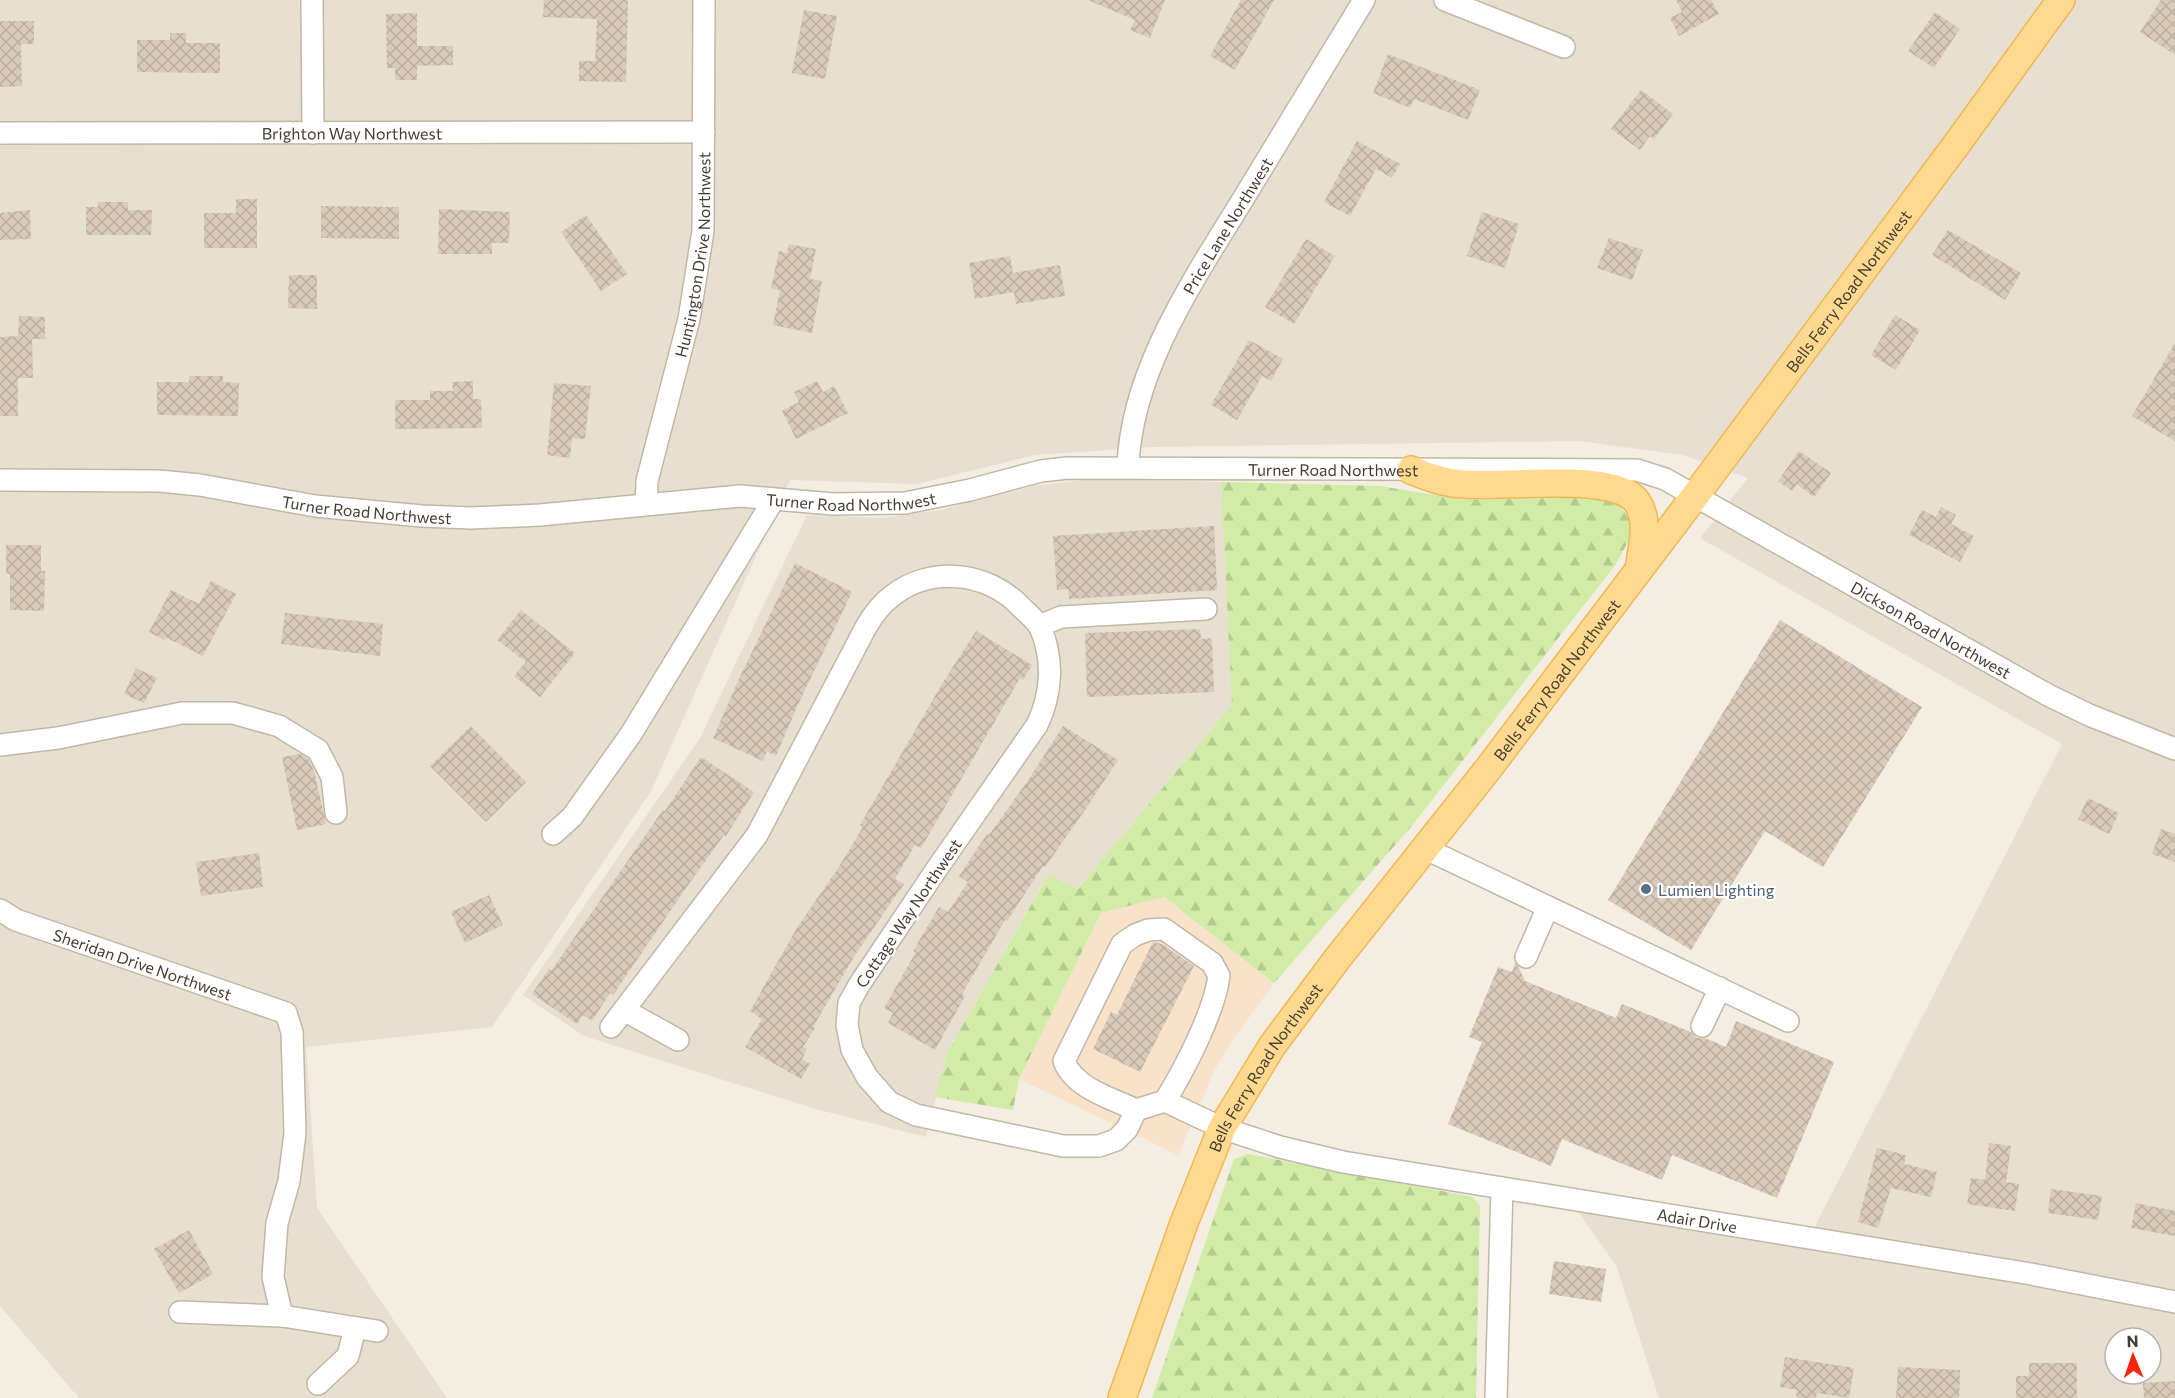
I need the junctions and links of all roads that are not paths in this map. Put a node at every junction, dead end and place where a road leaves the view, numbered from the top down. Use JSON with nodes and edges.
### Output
{"nodes":[{"id":1,"x":312,"y":0,"type":"edge"},
{"id":2,"x":704,"y":0,"type":"edge"},
{"id":3,"x":1364,"y":0,"type":"edge"},
{"id":4,"x":1445,"y":0,"type":"edge"},
{"id":5,"x":2061,"y":0,"type":"edge"},
{"id":6,"x":1564,"y":47,"type":"dead end"},
{"id":7,"x":704,"y":132,"type":"junction"},
{"id":8,"x":0,"y":133,"type":"edge"},
{"id":9,"x":314,"y":133,"type":"junction"},
{"id":10,"x":1128,"y":467,"type":"junction"},
{"id":11,"x":1411,"y":470,"type":"junction"},
{"id":12,"x":0,"y":480,"type":"edge"},
{"id":13,"x":1695,"y":496,"type":"junction"},
{"id":14,"x":774,"y":499,"type":"junction"},
{"id":15,"x":646,"y":504,"type":"junction"},
{"id":16,"x":1638,"y":571,"type":"junction"},
{"id":17,"x":1206,"y":609,"type":"dead end"},
{"id":18,"x":1039,"y":626,"type":"junction"},
{"id":19,"x":0,"y":745,"type":"edge"},
{"id":20,"x":2175,"y":749,"type":"edge"},
{"id":21,"x":336,"y":813,"type":"dead end"},
{"id":22,"x":553,"y":834,"type":"dead end"},
{"id":23,"x":1424,"y":849,"type":"junction"},
{"id":24,"x":1548,"y":907,"type":"junction"},
{"id":25,"x":0,"y":910,"type":"edge"},
{"id":26,"x":1526,"y":957,"type":"dead end"},
{"id":27,"x":1720,"y":988,"type":"junction"},
{"id":28,"x":624,"y":1010,"type":"junction"},
{"id":29,"x":1788,"y":1021,"type":"dead end"},
{"id":30,"x":1702,"y":1026,"type":"dead end"},
{"id":31,"x":611,"y":1027,"type":"dead end"},
{"id":32,"x":678,"y":1040,"type":"dead end"},
{"id":33,"x":1165,"y":1101,"type":"junction"},
{"id":34,"x":1136,"y":1110,"type":"junction"},
{"id":35,"x":1222,"y":1128,"type":"junction"},
{"id":36,"x":1502,"y":1188,"type":"junction"},
{"id":37,"x":2175,"y":1302,"type":"edge"},
{"id":38,"x":180,"y":1312,"type":"dead end"},
{"id":39,"x":282,"y":1316,"type":"junction"},
{"id":40,"x":355,"y":1328,"type":"junction"},
{"id":41,"x":377,"y":1331,"type":"dead end"},
{"id":42,"x":318,"y":1384,"type":"dead end"},
{"id":43,"x":1122,"y":1398,"type":"edge"},
{"id":44,"x":1496,"y":1398,"type":"edge"}],
"edges":[{"from":1,"to":9,"type":"street"},
{"from":2,"to":7,"type":"street","name":"Huntington Drive Northwest"},
{"from":3,"to":10,"type":"street","name":"Price Lane Northwest"},
{"from":4,"to":6,"type":"street"},
{"from":5,"to":13,"type":"main road","name":"Bells Ferry Road Northwest"},
{"from":7,"to":9,"type":"street","name":"Brighton Way Northwest"},
{"from":7,"to":15,"type":"street","name":"Huntington Drive Northwest"},
{"from":8,"to":9,"type":"street","name":"Brighton Way Northwest"},
{"from":10,"to":11,"type":"street","name":"Turner Road Northwest"},
{"from":10,"to":14,"type":"street","name":"Turner Road Northwest"},
{"from":11,"to":13,"type":"street","name":"Turner Road Northwest"},
{"from":11,"to":16,"type":"main road"},
{"from":12,"to":15,"type":"street","name":"Turner Road Northwest"},
{"from":13,"to":16,"type":"main road","name":"Bells Ferry Road Northwest"},
{"from":13,"to":20,"type":"street","name":"Dickson Road Northwest"},
{"from":14,"to":15,"type":"street","name":"Turner Road Northwest"},
{"from":14,"to":22,"type":"street"},
{"from":16,"to":23,"type":"main road","name":"Bells Ferry Road Northwest"},
{"from":17,"to":18,"type":"street"},
{"from":18,"to":28,"type":"street","name":"Cottage Way Northwest"},
{"from":18,"to":34,"type":"street","name":"Cottage Way Northwest"},
{"from":19,"to":21,"type":"street"},
{"from":23,"to":24,"type":"street"},
{"from":23,"to":35,"type":"main road","name":"Bells Ferry Road Northwest"},
{"from":24,"to":26,"type":"street"},
{"from":24,"to":27,"type":"street"},
{"from":25,"to":39,"type":"street","name":"Sheridan Drive Northwest"},
{"from":27,"to":29,"type":"street"},
{"from":27,"to":30,"type":"street"},
{"from":28,"to":31,"type":"street","name":"Cottage Way Northwest"},
{"from":28,"to":32,"type":"street"},
{"from":33,"to":34,"type":"street"},
{"from":33,"to":34,"type":"street"},
{"from":33,"to":35,"type":"street"},
{"from":35,"to":36,"type":"street","name":"Adair Drive"},
{"from":35,"to":43,"type":"main road","name":"Bells Ferry Road Northwest"},
{"from":36,"to":37,"type":"street","name":"Adair Drive"},
{"from":36,"to":44,"type":"street"},
{"from":38,"to":39,"type":"street"},
{"from":39,"to":40,"type":"street"},
{"from":40,"to":41,"type":"street"},
{"from":40,"to":42,"type":"street"}]}
